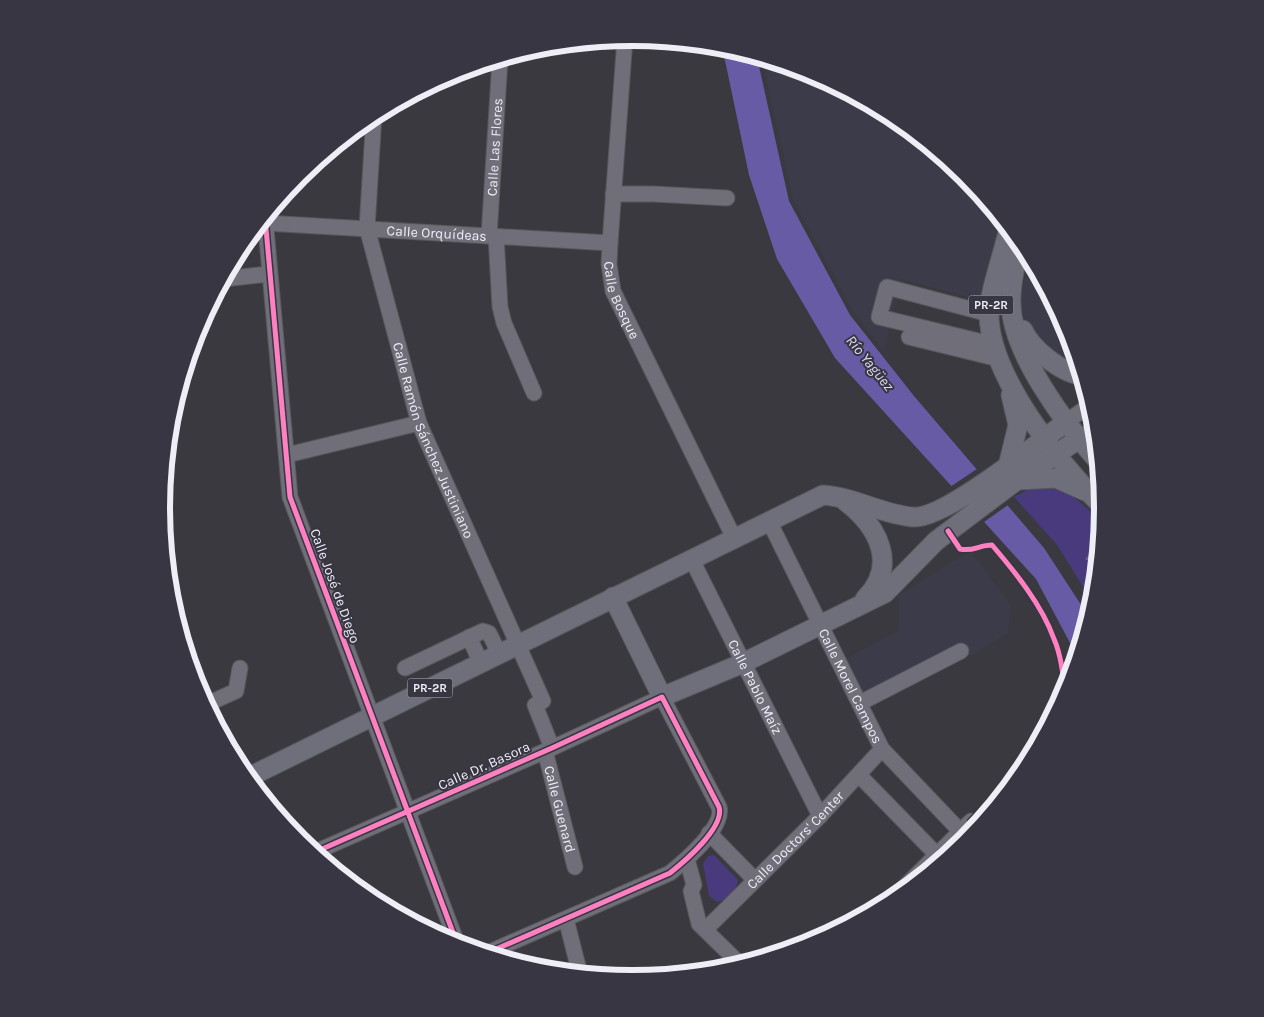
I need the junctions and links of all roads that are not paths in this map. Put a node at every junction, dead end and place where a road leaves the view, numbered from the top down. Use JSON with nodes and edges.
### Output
{"nodes":[{"id":1,"x":623,"y":46,"type":"edge"},
{"id":2,"x":500,"y":66,"type":"edge"},
{"id":3,"x":373,"y":125,"type":"edge"},
{"id":4,"x":614,"y":194,"type":"junction"},
{"id":5,"x":727,"y":198,"type":"dead end"},
{"id":6,"x":270,"y":220,"type":"edge"},
{"id":7,"x":265,"y":226,"type":"edge"},
{"id":8,"x":367,"y":228,"type":"junction"},
{"id":9,"x":493,"y":236,"type":"junction"},
{"id":10,"x":1006,"y":237,"type":"edge"},
{"id":11,"x":610,"y":243,"type":"junction"},
{"id":12,"x":1018,"y":255,"type":"edge"},
{"id":13,"x":269,"y":274,"type":"junction"},
{"id":14,"x":231,"y":278,"type":"edge"},
{"id":15,"x":1010,"y":303,"type":"junction"},
{"id":16,"x":989,"y":314,"type":"junction"},
{"id":17,"x":909,"y":337,"type":"dead end"},
{"id":18,"x":997,"y":352,"type":"junction"},
{"id":19,"x":1073,"y":373,"type":"edge"},
{"id":20,"x":1008,"y":381,"type":"junction"},
{"id":21,"x":534,"y":393,"type":"dead end"},
{"id":22,"x":1083,"y":410,"type":"edge"},
{"id":23,"x":1066,"y":422,"type":"junction"},
{"id":24,"x":419,"y":423,"type":"junction"},
{"id":25,"x":1088,"y":433,"type":"edge"},
{"id":26,"x":1079,"y":439,"type":"junction"},
{"id":27,"x":1050,"y":445,"type":"junction"},
{"id":28,"x":1090,"y":452,"type":"edge"},
{"id":29,"x":287,"y":455,"type":"junction"},
{"id":30,"x":1012,"y":473,"type":"junction"},
{"id":31,"x":839,"y":496,"type":"junction"},
{"id":32,"x":1094,"y":497,"type":"edge"},
{"id":33,"x":1094,"y":499,"type":"edge"},
{"id":34,"x":769,"y":521,"type":"junction"},
{"id":35,"x":734,"y":538,"type":"junction"},
{"id":36,"x":691,"y":558,"type":"junction"},
{"id":37,"x":613,"y":597,"type":"junction"},
{"id":38,"x":858,"y":608,"type":"junction"},
{"id":39,"x":821,"y":626,"type":"junction"},
{"id":40,"x":469,"y":637,"type":"junction"},
{"id":41,"x":519,"y":645,"type":"junction"},
{"id":42,"x":961,"y":651,"type":"dead end"},
{"id":43,"x":500,"y":655,"type":"junction"},
{"id":44,"x":743,"y":663,"type":"junction"},
{"id":45,"x":481,"y":664,"type":"junction"},
{"id":46,"x":240,"y":668,"type":"dead end"},
{"id":47,"x":405,"y":668,"type":"dead end"},
{"id":48,"x":662,"y":697,"type":"junction"},
{"id":49,"x":212,"y":702,"type":"edge"},
{"id":50,"x":860,"y":703,"type":"junction"},
{"id":51,"x":372,"y":717,"type":"junction"},
{"id":52,"x":882,"y":749,"type":"junction"},
{"id":53,"x":548,"y":750,"type":"junction"},
{"id":54,"x":254,"y":774,"type":"edge"},
{"id":55,"x":859,"y":775,"type":"junction"},
{"id":56,"x":408,"y":812,"type":"junction"},
{"id":57,"x":820,"y":816,"type":"junction"},
{"id":58,"x":709,"y":833,"type":"junction"},
{"id":59,"x":320,"y":850,"type":"edge"},
{"id":60,"x":937,"y":855,"type":"junction"},
{"id":61,"x":687,"y":859,"type":"junction"},
{"id":62,"x":932,"y":860,"type":"edge"},
{"id":63,"x":575,"y":867,"type":"dead end"},
{"id":64,"x":755,"y":880,"type":"junction"},
{"id":65,"x":566,"y":920,"type":"junction"},
{"id":66,"x":708,"y":927,"type":"junction"},
{"id":67,"x":454,"y":936,"type":"edge"},
{"id":68,"x":495,"y":950,"type":"edge"},
{"id":69,"x":736,"y":959,"type":"edge"},
{"id":70,"x":578,"y":968,"type":"edge"}],
"edges":[{"from":1,"to":4,"type":"street","name":"Calle Bosque"},
{"from":2,"to":9,"type":"street","name":"Calle Las Flores"},
{"from":3,"to":8,"type":"street","name":"Calle Ramón Sánchez Justiniano"},
{"from":4,"to":5,"type":"street"},
{"from":4,"to":11,"type":"street","name":"Calle Bosque"},
{"from":6,"to":8,"type":"street","name":"Calle Orquídeas"},
{"from":7,"to":13,"type":"street","name":"Calle José de Diego"},
{"from":8,"to":9,"type":"street","name":"Calle Orquídeas"},
{"from":8,"to":24,"type":"street","name":"Calle Ramón Sánchez Justiniano"},
{"from":9,"to":11,"type":"street","name":"Calle Orquídeas"},
{"from":9,"to":21,"type":"street","name":"Calle Las Flores"},
{"from":10,"to":16,"type":"main road","number":"PR-2R"},
{"from":11,"to":35,"type":"street","name":"Calle Bosque"},
{"from":12,"to":15,"type":"main road","number":"PR-2R"},
{"from":13,"to":14,"type":"street"},
{"from":13,"to":29,"type":"street","name":"Calle José de Diego"},
{"from":15,"to":19,"type":"main road"},
{"from":15,"to":23,"type":"main road","number":"PR-2R"},
{"from":16,"to":18,"type":"main road","number":"PR-2R"},
{"from":16,"to":18,"type":"street"},
{"from":17,"to":18,"type":"street"},
{"from":18,"to":20,"type":"main road","number":"PR-2R"},
{"from":20,"to":27,"type":"main road","number":"PR-2R"},
{"from":20,"to":30,"type":"main road"},
{"from":22,"to":23,"type":"street"},
{"from":23,"to":26,"type":"main road"},
{"from":23,"to":27,"type":"main road","number":"PR-2R"},
{"from":24,"to":29,"type":"street"},
{"from":24,"to":41,"type":"street","name":"Calle Ramón Sánchez Justiniano"},
{"from":25,"to":26,"type":"street"},
{"from":26,"to":27,"type":"main road","number":"PR-2R"},
{"from":26,"to":28,"type":"main road"},
{"from":27,"to":30,"type":"main road","number":"PR-2R"},
{"from":27,"to":32,"type":"main road"},
{"from":29,"to":51,"type":"street","name":"Calle José de Diego"},
{"from":30,"to":31,"type":"main road","number":"PR-2R"},
{"from":30,"to":33,"type":"main road"},
{"from":30,"to":38,"type":"main road","number":"PR-2R"},
{"from":31,"to":34,"type":"main road","number":"PR-2R"},
{"from":31,"to":38,"type":"main road"},
{"from":34,"to":35,"type":"main road","number":"PR-2R"},
{"from":34,"to":39,"type":"street","name":"Calle Morel Campos"},
{"from":35,"to":36,"type":"main road","number":"PR-2R"},
{"from":36,"to":37,"type":"main road","number":"PR-2R"},
{"from":36,"to":44,"type":"street","name":"Calle Pablo Maíz"},
{"from":37,"to":41,"type":"main road","number":"PR-2R"},
{"from":37,"to":48,"type":"main road"},
{"from":38,"to":39,"type":"main road","name":"Calle Dr. Basora","number":"PR-2R"},
{"from":39,"to":44,"type":"main road","name":"Calle Dr. Basora","number":"PR-2R"},
{"from":39,"to":50,"type":"street","name":"Calle Morel Campos"},
{"from":40,"to":43,"type":"street"},
{"from":40,"to":45,"type":"street"},
{"from":40,"to":47,"type":"street"},
{"from":41,"to":43,"type":"main road","number":"PR-2R"},
{"from":41,"to":53,"type":"street","name":"Calle Ramón Sánchez Justiniano"},
{"from":42,"to":50,"type":"street"},
{"from":43,"to":45,"type":"main road","number":"PR-2R"},
{"from":44,"to":48,"type":"main road","name":"Calle Dr. Basora","number":"PR-2R"},
{"from":44,"to":57,"type":"street","name":"Calle Pablo Maíz"},
{"from":45,"to":51,"type":"main road","number":"PR-2R"},
{"from":46,"to":49,"type":"street"},
{"from":48,"to":53,"type":"street","name":"Calle Dr. Basora"},
{"from":48,"to":58,"type":"street"},
{"from":50,"to":52,"type":"street","name":"Calle Morel Campos"},
{"from":51,"to":54,"type":"main road","number":"PR-2R"},
{"from":51,"to":56,"type":"street","name":"Calle José de Diego"},
{"from":52,"to":55,"type":"street","name":"Calle Doctors' Center"},
{"from":52,"to":60,"type":"street","name":"Calle Morel Campos"},
{"from":53,"to":56,"type":"street","name":"Calle Dr. Basora"},
{"from":53,"to":63,"type":"street","name":"Calle Guenard"},
{"from":55,"to":57,"type":"street","name":"Calle Doctors' Center"},
{"from":55,"to":60,"type":"street"},
{"from":56,"to":59,"type":"street","name":"Calle Dr. Basora"},
{"from":56,"to":67,"type":"street","name":"Calle José de Diego"},
{"from":57,"to":64,"type":"street","name":"Calle Doctors' Center"},
{"from":58,"to":61,"type":"street"},
{"from":58,"to":64,"type":"street"},
{"from":60,"to":62,"type":"street"},
{"from":61,"to":65,"type":"street"},
{"from":61,"to":66,"type":"street"},
{"from":64,"to":66,"type":"street","name":"Calle Doctors' Center"},
{"from":65,"to":68,"type":"street"},
{"from":65,"to":70,"type":"street"},
{"from":66,"to":69,"type":"street"}]}
